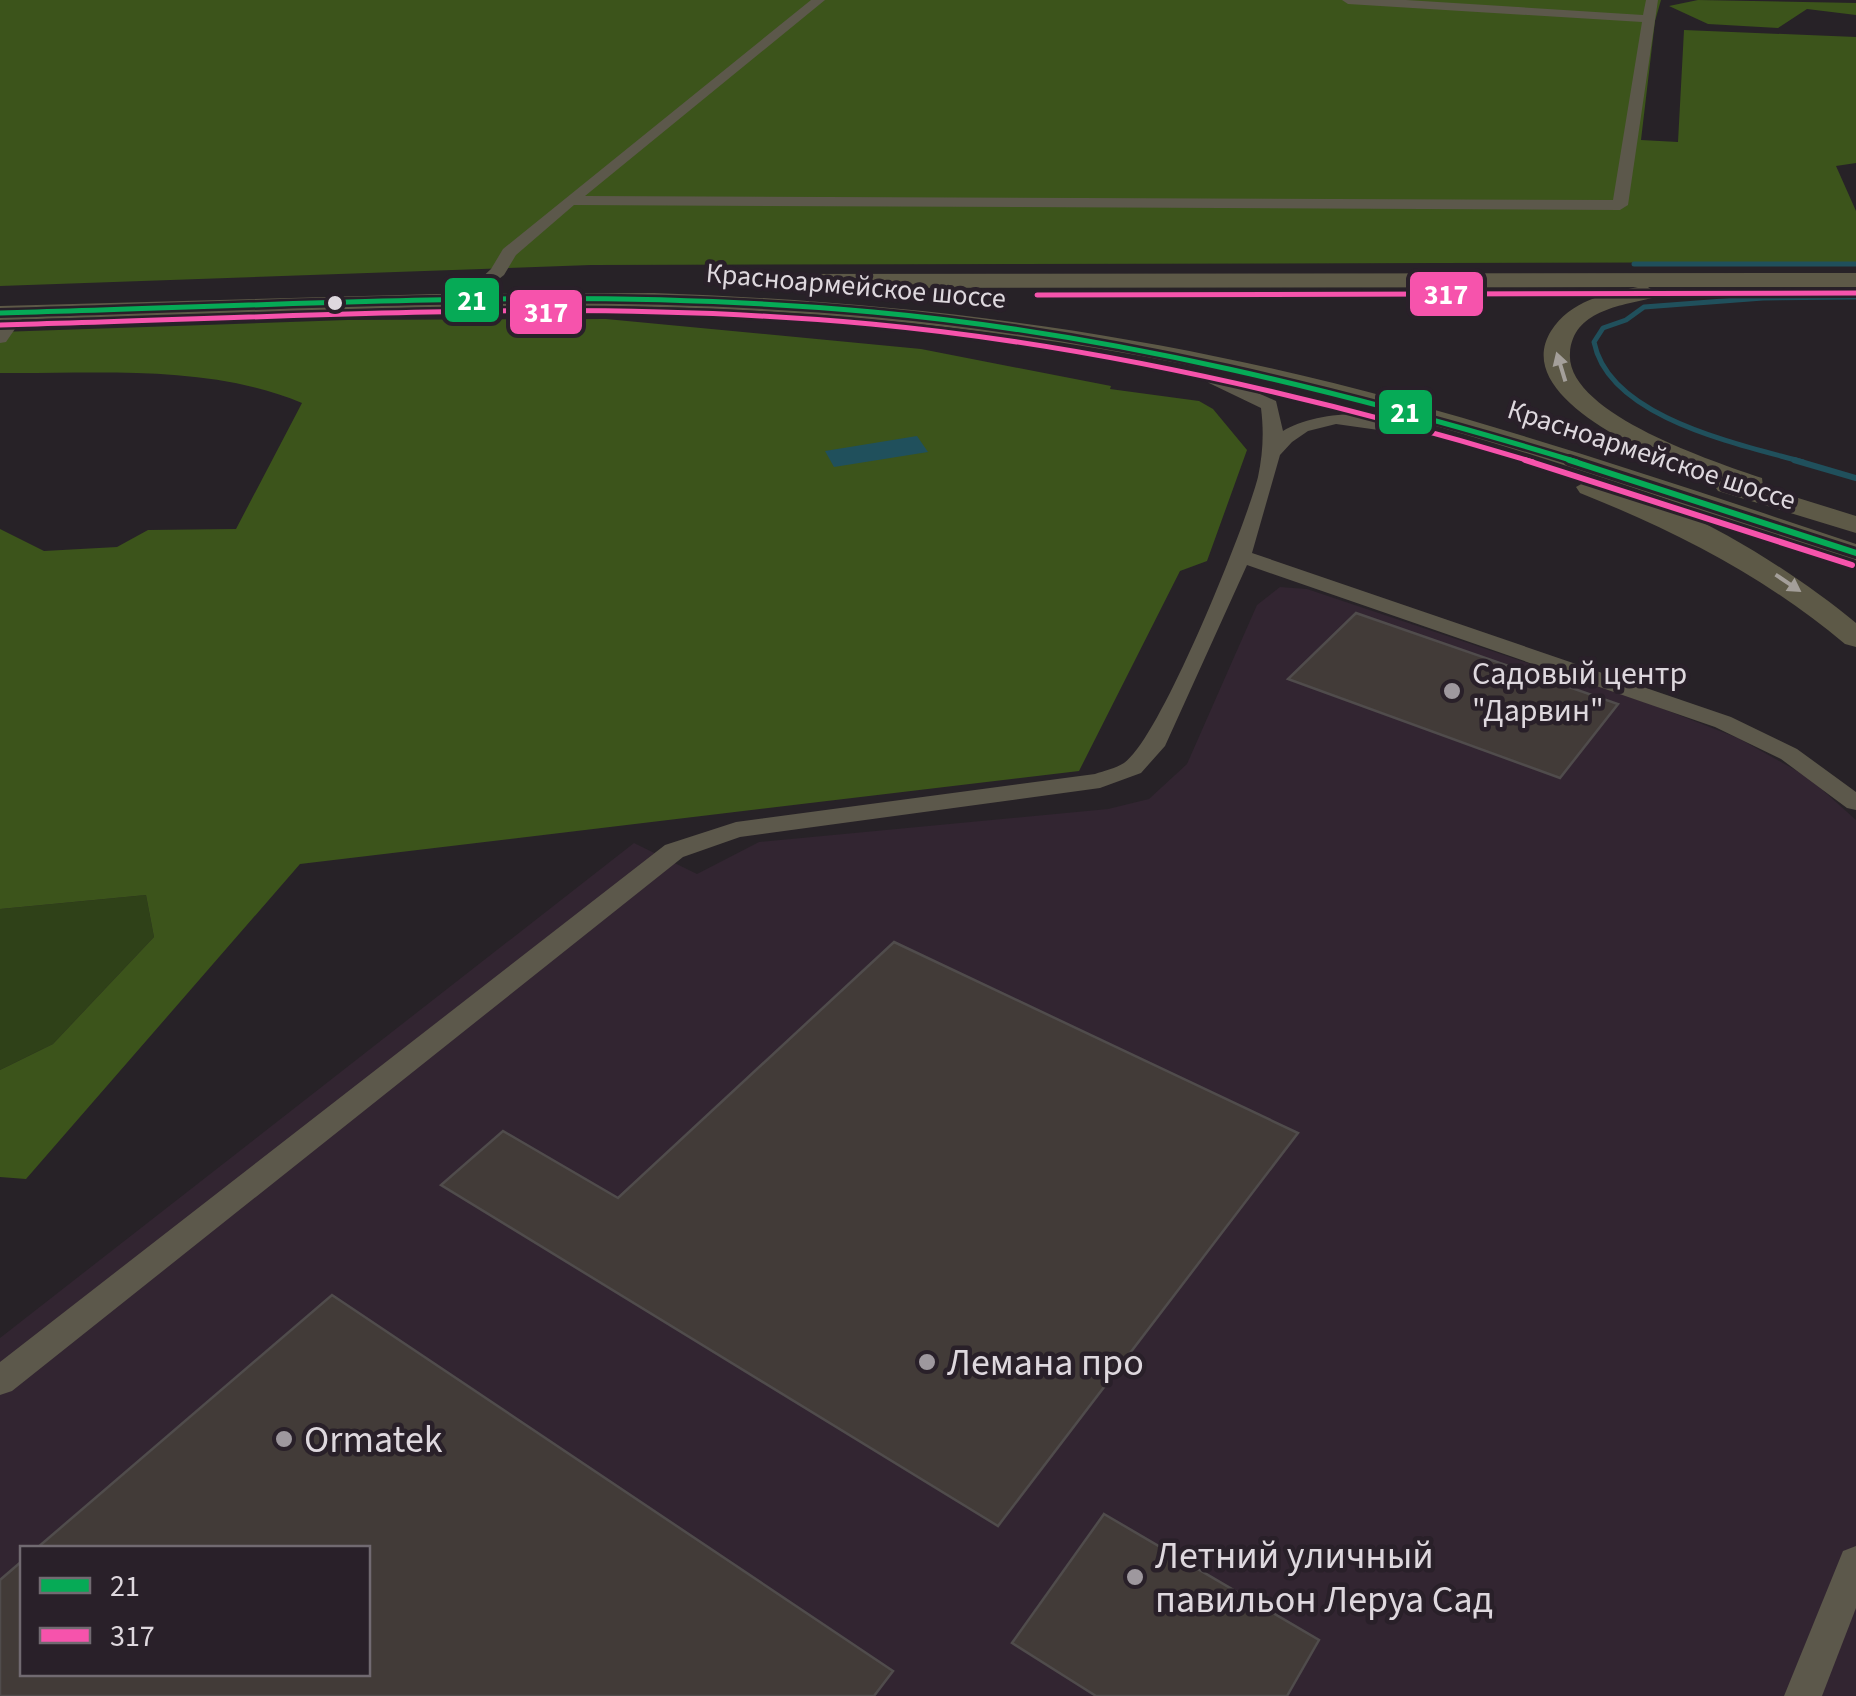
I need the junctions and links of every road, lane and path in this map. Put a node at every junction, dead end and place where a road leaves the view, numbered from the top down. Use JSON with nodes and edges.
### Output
{"nodes":[{"id":1,"x":819,"y":0,"type":"edge"},
{"id":2,"x":1348,"y":0,"type":"edge"},
{"id":3,"x":1652,"y":0,"type":"edge"},
{"id":4,"x":1649,"y":18,"type":"junction"},
{"id":5,"x":570,"y":200,"type":"junction"},
{"id":6,"x":484,"y":282,"type":"junction"},
{"id":7,"x":1856,"y":284,"type":"edge"},
{"id":8,"x":679,"y":292,"type":"junction"},
{"id":9,"x":6,"y":308,"type":"edge"},
{"id":10,"x":0,"y":338,"type":"edge"},
{"id":11,"x":1215,"y":379,"type":"junction"},
{"id":12,"x":1414,"y":429,"type":"junction"},
{"id":13,"x":1272,"y":454,"type":"junction"},
{"id":14,"x":1542,"y":468,"type":"junction"},
{"id":15,"x":1856,"y":524,"type":"edge"},
{"id":16,"x":1856,"y":552,"type":"edge"},
{"id":17,"x":1244,"y":557,"type":"junction"},
{"id":18,"x":1856,"y":568,"type":"edge"},
{"id":19,"x":1856,"y":638,"type":"edge"},
{"id":20,"x":1856,"y":803,"type":"edge"},
{"id":21,"x":0,"y":1381,"type":"edge"},
{"id":22,"x":1856,"y":1562,"type":"edge"},
{"id":23,"x":1803,"y":1696,"type":"edge"}],
"edges":[{"from":1,"to":5,"type":"street"},
{"from":2,"to":4,"type":"street"},
{"from":3,"to":4,"type":"street"},
{"from":4,"to":5,"type":"street"},
{"from":5,"to":6,"type":"street"},
{"from":6,"to":8,"type":"main road","name":"Красноармейское шоссе"},
{"from":6,"to":9,"type":"main road","name":"Красноармейское шоссе"},
{"from":7,"to":8,"type":"main road"},
{"from":15,"to":7,"type":"main road","one_way":true},
{"from":8,"to":9,"type":"main road","name":"Красноармейское шоссе"},
{"from":8,"to":11,"type":"main road"},
{"from":8,"to":15,"type":"main road","name":"Красноармейское шоссе"},
{"from":8,"to":16,"type":"main road","name":"Красноармейское шоссе"},
{"from":9,"to":10,"type":"street"},
{"from":11,"to":12,"type":"main road"},
{"from":11,"to":13,"type":"street"},
{"from":12,"to":13,"type":"street"},
{"from":12,"to":14,"type":"main road"},
{"from":13,"to":17,"type":"street"},
{"from":14,"to":18,"type":"main road"},
{"from":14,"to":19,"type":"main road","one_way":true},
{"from":17,"to":20,"type":"street"},
{"from":17,"to":21,"type":"street"},
{"from":22,"to":23,"type":"street"}]}
